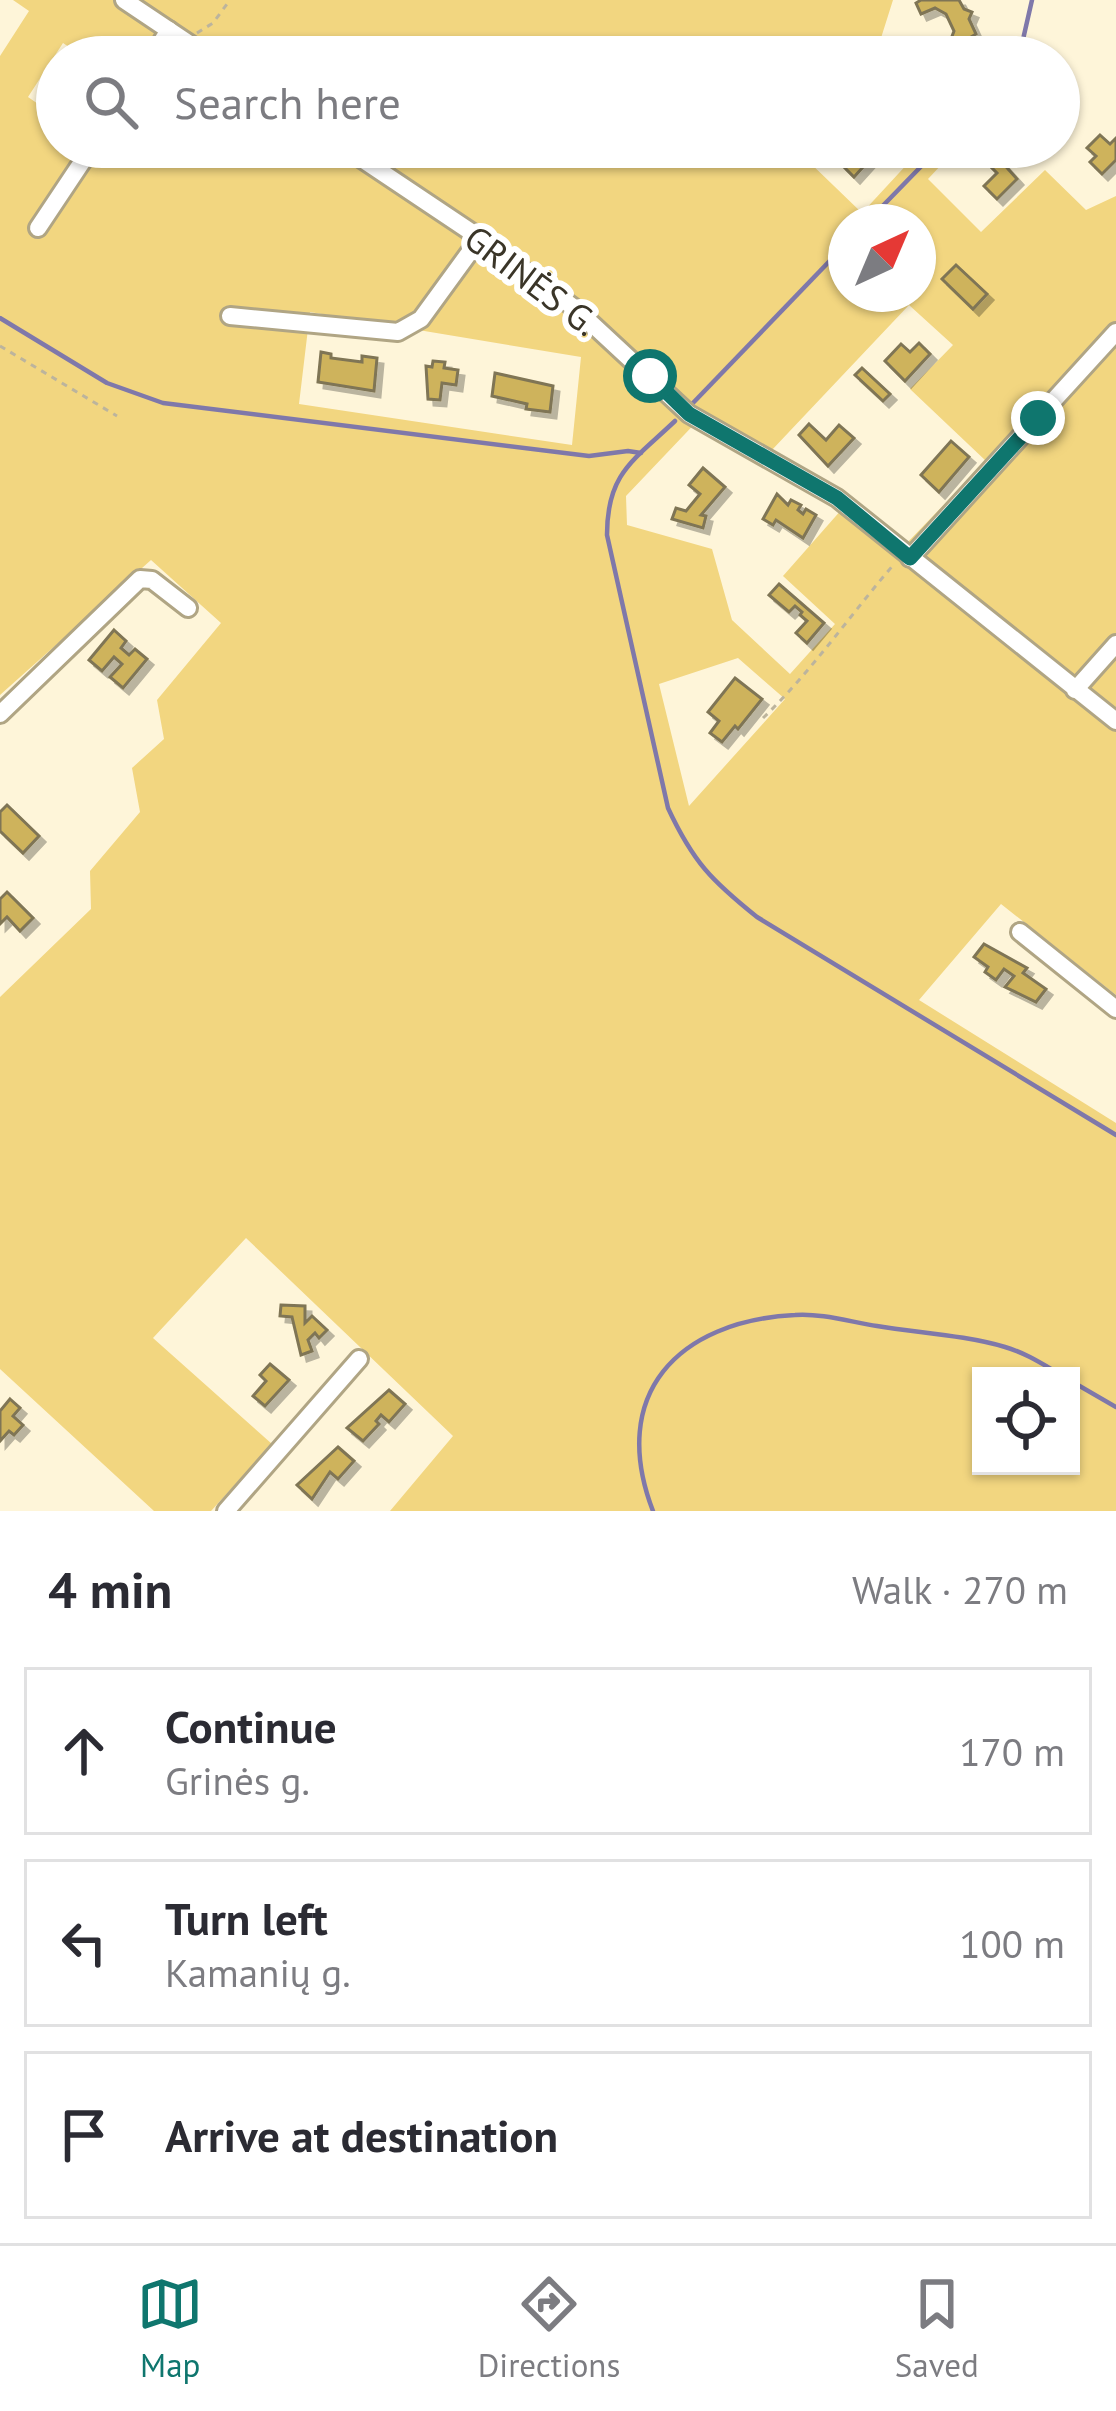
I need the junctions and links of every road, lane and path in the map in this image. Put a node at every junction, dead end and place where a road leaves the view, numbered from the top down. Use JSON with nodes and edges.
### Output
{"nodes":[{"id":1,"x":124,"y":0,"type":"edge"},
{"id":2,"x":230,"y":0,"type":"edge"},
{"id":3,"x":177,"y":36,"type":"joint"},
{"id":4,"x":78,"y":168,"type":"edge"},
{"id":5,"x":375,"y":168,"type":"edge"},
{"id":6,"x":38,"y":228,"type":"dead end"},
{"id":7,"x":480,"y":238,"type":"junction"},
{"id":8,"x":230,"y":316,"type":"dead end"},
{"id":9,"x":1116,"y":332,"type":"edge"},
{"id":10,"x":0,"y":346,"type":"edge"},
{"id":11,"x":117,"y":416,"type":"dead end"},
{"id":12,"x":907,"y":555,"type":"junction"},
{"id":13,"x":188,"y":608,"type":"dead end"},
{"id":14,"x":1116,"y":644,"type":"edge"},
{"id":15,"x":1075,"y":690,"type":"junction"},
{"id":16,"x":0,"y":714,"type":"edge"},
{"id":17,"x":763,"y":718,"type":"dead end"},
{"id":18,"x":1116,"y":721,"type":"edge"},
{"id":19,"x":1020,"y":932,"type":"dead end"},
{"id":20,"x":1116,"y":1009,"type":"edge"},
{"id":21,"x":359,"y":1359,"type":"dead end"},
{"id":22,"x":226,"y":1511,"type":"edge"}],
"edges":[{"from":1,"to":3,"type":"street"},
{"from":2,"to":3,"type":"path"},
{"from":4,"to":6,"type":"street"},
{"from":5,"to":7,"type":"street","name":"GRINĖS G."},
{"from":7,"to":8,"type":"street"},
{"from":7,"to":12,"type":"street","name":"GRINĖS G."},
{"from":9,"to":12,"type":"street"},
{"from":10,"to":11,"type":"path"},
{"from":12,"to":15,"type":"street","name":"GRINĖS G."},
{"from":12,"to":17,"type":"path"},
{"from":13,"to":16,"type":"street"},
{"from":14,"to":15,"type":"street"},
{"from":15,"to":18,"type":"street","name":"GRINĖS G."},
{"from":19,"to":20,"type":"street"},
{"from":21,"to":22,"type":"street"}]}
